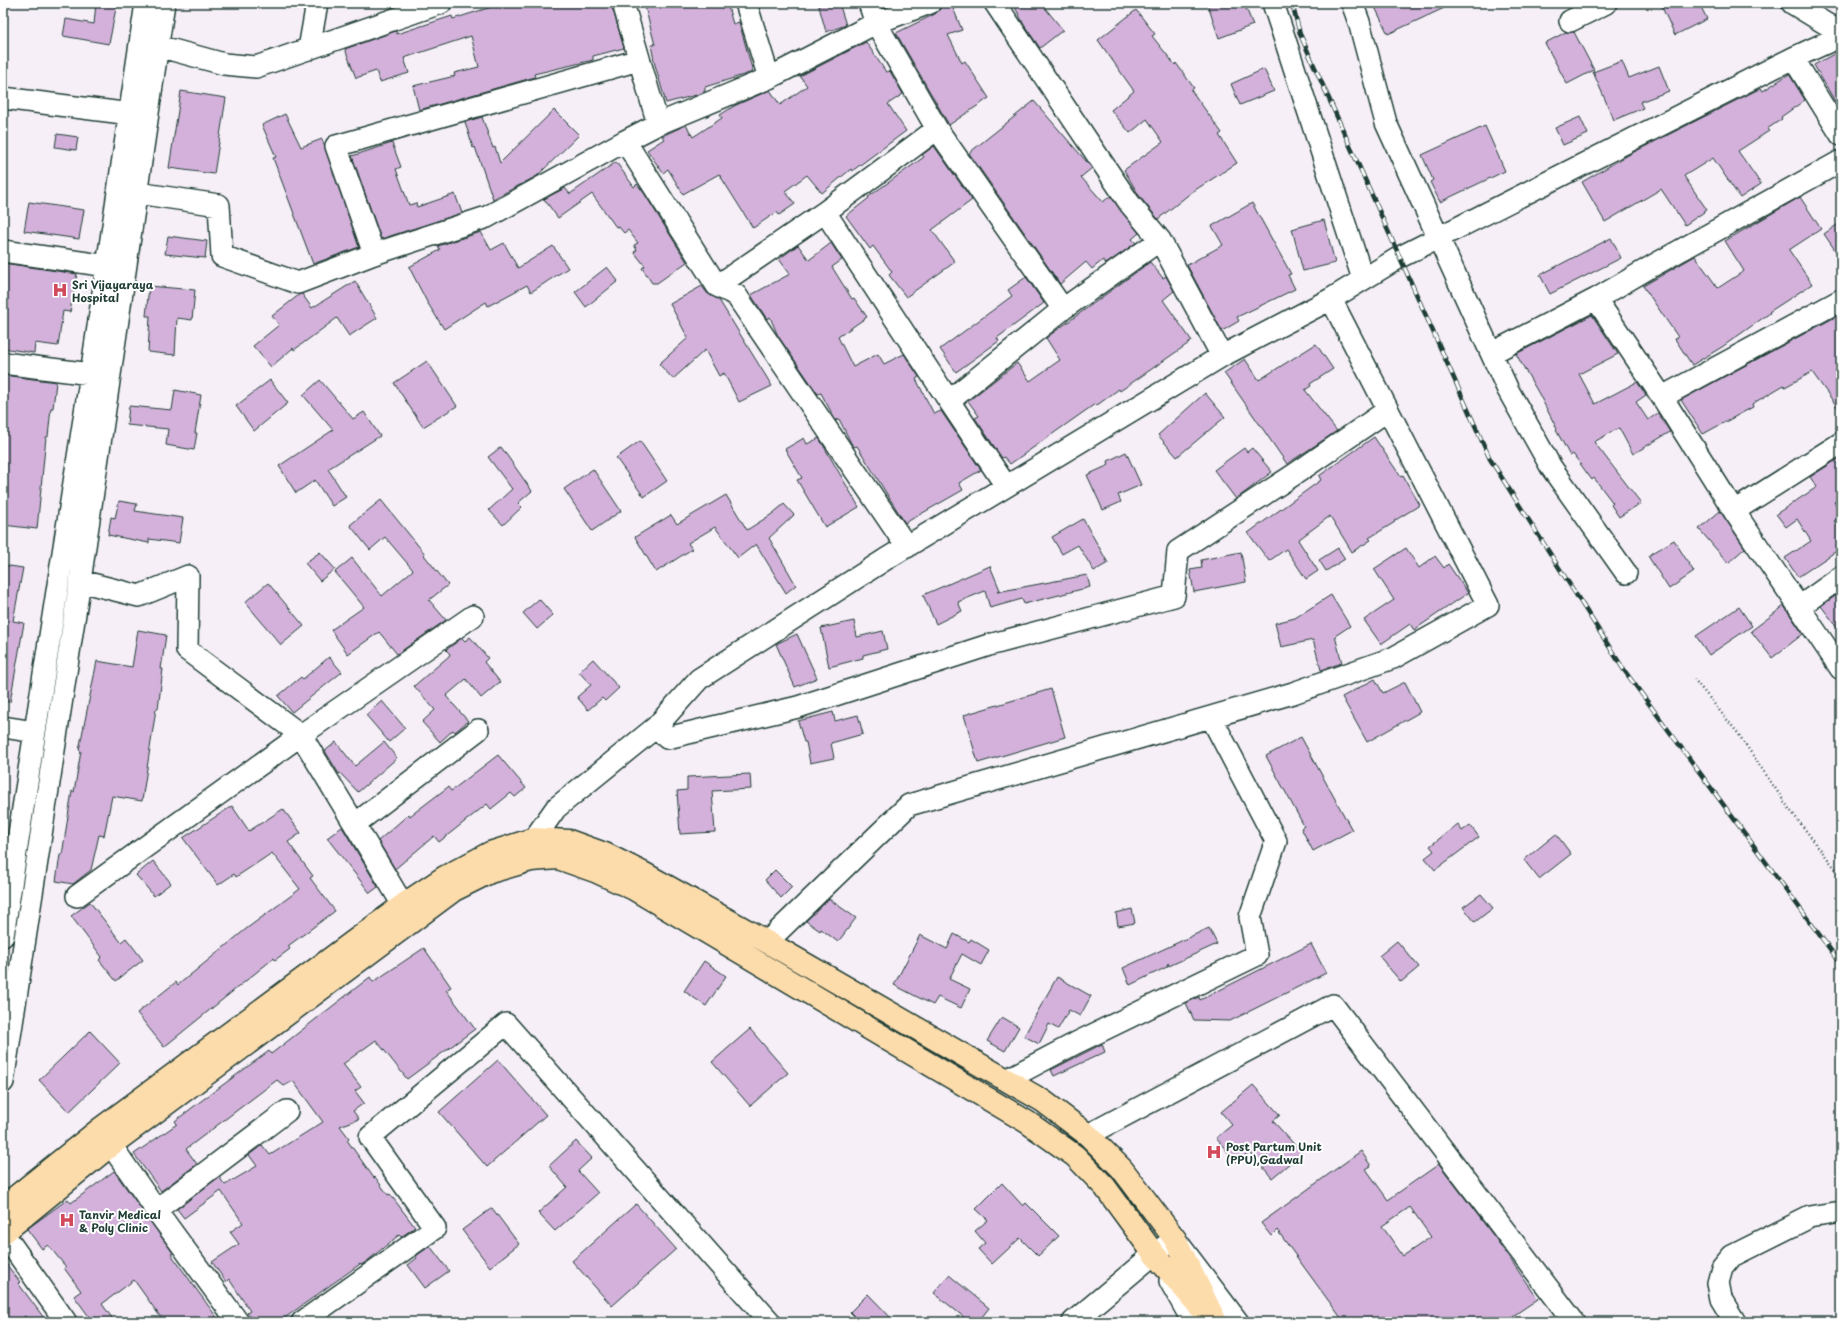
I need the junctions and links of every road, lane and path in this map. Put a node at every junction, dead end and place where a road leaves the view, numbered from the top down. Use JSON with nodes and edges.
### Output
{"nodes":[{"id":1,"x":146,"y":3,"type":"edge"},
{"id":2,"x":164,"y":3,"type":"edge"},
{"id":3,"x":317,"y":3,"type":"edge"},
{"id":4,"x":441,"y":3,"type":"edge"},
{"id":5,"x":623,"y":3,"type":"edge"},
{"id":6,"x":746,"y":3,"type":"edge"},
{"id":7,"x":869,"y":3,"type":"edge"},
{"id":8,"x":930,"y":3,"type":"edge"},
{"id":9,"x":995,"y":3,"type":"edge"},
{"id":10,"x":1273,"y":3,"type":"edge"},
{"id":11,"x":1352,"y":3,"type":"edge"},
{"id":12,"x":1606,"y":3,"type":"edge"},
{"id":13,"x":1792,"y":3,"type":"edge"},
{"id":14,"x":1570,"y":22,"type":"dead end"},
{"id":15,"x":876,"y":23,"type":"junction"},
{"id":16,"x":1841,"y":35,"type":"edge"},
{"id":17,"x":158,"y":46,"type":"junction"},
{"id":18,"x":309,"y":48,"type":"junction"},
{"id":19,"x":1793,"y":58,"type":"junction"},
{"id":20,"x":640,"y":60,"type":"junction"},
{"id":21,"x":769,"y":78,"type":"junction"},
{"id":22,"x":3,"y":98,"type":"edge"},
{"id":23,"x":131,"y":114,"type":"junction"},
{"id":24,"x":658,"y":124,"type":"junction"},
{"id":25,"x":937,"y":129,"type":"junction"},
{"id":26,"x":1841,"y":135,"type":"edge"},
{"id":27,"x":625,"y":140,"type":"junction"},
{"id":28,"x":1841,"y":161,"type":"edge"},
{"id":29,"x":138,"y":193,"type":"junction"},
{"id":30,"x":825,"y":212,"type":"junction"},
{"id":31,"x":1440,"y":238,"type":"junction"},
{"id":32,"x":1160,"y":240,"type":"junction"},
{"id":33,"x":3,"y":251,"type":"edge"},
{"id":34,"x":374,"y":254,"type":"junction"},
{"id":35,"x":117,"y":268,"type":"junction"},
{"id":36,"x":1363,"y":279,"type":"junction"},
{"id":37,"x":717,"y":286,"type":"junction"},
{"id":38,"x":1331,"y":299,"type":"junction"},
{"id":39,"x":1596,"y":299,"type":"junction"},
{"id":40,"x":1841,"y":300,"type":"edge"},
{"id":41,"x":1063,"y":310,"type":"junction"},
{"id":42,"x":1492,"y":353,"type":"junction"},
{"id":43,"x":1222,"y":356,"type":"junction"},
{"id":44,"x":3,"y":363,"type":"edge"},
{"id":45,"x":91,"y":374,"type":"junction"},
{"id":46,"x":1662,"y":397,"type":"junction"},
{"id":47,"x":949,"y":401,"type":"junction"},
{"id":48,"x":1388,"y":410,"type":"junction"},
{"id":49,"x":1841,"y":442,"type":"edge"},
{"id":50,"x":1006,"y":486,"type":"junction"},
{"id":51,"x":1734,"y":511,"type":"junction"},
{"id":52,"x":907,"y":547,"type":"junction"},
{"id":53,"x":1626,"y":573,"type":"dead end"},
{"id":54,"x":1841,"y":577,"type":"edge"},
{"id":55,"x":80,"y":581,"type":"junction"},
{"id":56,"x":1799,"y":606,"type":"junction"},
{"id":57,"x":473,"y":616,"type":"dead end"},
{"id":58,"x":1841,"y":669,"type":"edge"},
{"id":59,"x":1694,"y":679,"type":"dead end"},
{"id":60,"x":1211,"y":717,"type":"junction"},
{"id":61,"x":3,"y":727,"type":"edge"},
{"id":62,"x":656,"y":728,"type":"junction"},
{"id":63,"x":478,"y":730,"type":"dead end"},
{"id":64,"x":36,"y":732,"type":"junction"},
{"id":65,"x":301,"y":735,"type":"junction"},
{"id":66,"x":355,"y":824,"type":"junction"},
{"id":67,"x":11,"y":835,"type":"edge"},
{"id":68,"x":534,"y":838,"type":"junction"},
{"id":69,"x":531,"y":860,"type":"junction"},
{"id":70,"x":1841,"y":876,"type":"edge"},
{"id":71,"x":77,"y":896,"type":"dead end"},
{"id":72,"x":403,"y":905,"type":"junction"},
{"id":73,"x":3,"y":936,"type":"edge"},
{"id":74,"x":767,"y":942,"type":"junction"},
{"id":75,"x":1006,"y":1080,"type":"junction"},
{"id":76,"x":3,"y":1082,"type":"edge"},
{"id":77,"x":287,"y":1111,"type":"dead end"},
{"id":78,"x":1088,"y":1135,"type":"junction"},
{"id":79,"x":111,"y":1145,"type":"junction"},
{"id":80,"x":3,"y":1206,"type":"edge"},
{"id":81,"x":156,"y":1210,"type":"junction"},
{"id":82,"x":1841,"y":1212,"type":"edge"},
{"id":83,"x":3,"y":1233,"type":"edge"},
{"id":84,"x":1175,"y":1239,"type":"junction"},
{"id":85,"x":1154,"y":1254,"type":"junction"},
{"id":86,"x":66,"y":1322,"type":"edge"},
{"id":87,"x":238,"y":1322,"type":"edge"},
{"id":88,"x":302,"y":1322,"type":"edge"},
{"id":89,"x":770,"y":1322,"type":"edge"},
{"id":90,"x":1073,"y":1322,"type":"edge"},
{"id":91,"x":1194,"y":1322,"type":"edge"},
{"id":92,"x":1212,"y":1322,"type":"edge"},
{"id":93,"x":1216,"y":1322,"type":"edge"},
{"id":94,"x":1238,"y":1322,"type":"edge"},
{"id":95,"x":1574,"y":1322,"type":"edge"},
{"id":96,"x":1735,"y":1322,"type":"edge"}],
"edges":[{"from":1,"to":23,"type":"street"},
{"from":2,"to":17,"type":"street"},
{"from":3,"to":18,"type":"street"},
{"from":4,"to":18,"type":"street"},
{"from":5,"to":20,"type":"street"},
{"from":6,"to":21,"type":"street"},
{"from":7,"to":15,"type":"street"},
{"from":8,"to":15,"type":"street"},
{"from":9,"to":32,"type":"street"},
{"from":10,"to":36,"type":"street"},
{"from":11,"to":31,"type":"street"},
{"from":12,"to":14,"type":"street"},
{"from":13,"to":16,"type":"street"},
{"from":15,"to":21,"type":"street"},
{"from":15,"to":25,"type":"street"},
{"from":16,"to":19,"type":"street"},
{"from":17,"to":18,"type":"street"},
{"from":17,"to":29,"type":"street"},
{"from":19,"to":26,"type":"street"},
{"from":19,"to":31,"type":"street"},
{"from":20,"to":24,"type":"street"},
{"from":20,"to":34,"type":"street"},
{"from":21,"to":24,"type":"street"},
{"from":22,"to":23,"type":"street"},
{"from":23,"to":35,"type":"street"},
{"from":24,"to":27,"type":"street"},
{"from":25,"to":30,"type":"street"},
{"from":25,"to":41,"type":"street"},
{"from":27,"to":34,"type":"street"},
{"from":27,"to":37,"type":"street"},
{"from":28,"to":39,"type":"street"},
{"from":29,"to":34,"type":"street"},
{"from":29,"to":35,"type":"street"},
{"from":30,"to":37,"type":"street"},
{"from":30,"to":47,"type":"street"},
{"from":31,"to":36,"type":"street"},
{"from":31,"to":42,"type":"street"},
{"from":32,"to":41,"type":"street"},
{"from":32,"to":43,"type":"street"},
{"from":33,"to":35,"type":"street"},
{"from":35,"to":45,"type":"street"},
{"from":35,"to":55,"type":"street"},
{"from":36,"to":38,"type":"street"},
{"from":37,"to":52,"type":"street"},
{"from":38,"to":43,"type":"street"},
{"from":38,"to":48,"type":"street"},
{"from":39,"to":42,"type":"street"},
{"from":39,"to":46,"type":"street"},
{"from":40,"to":46,"type":"street"},
{"from":41,"to":47,"type":"street"},
{"from":42,"to":53,"type":"street"},
{"from":43,"to":50,"type":"street"},
{"from":44,"to":45,"type":"street"},
{"from":45,"to":64,"type":"street"},
{"from":46,"to":51,"type":"street"},
{"from":47,"to":50,"type":"street"},
{"from":48,"to":60,"type":"street"},
{"from":48,"to":62,"type":"street"},
{"from":49,"to":51,"type":"street"},
{"from":50,"to":52,"type":"street"},
{"from":51,"to":56,"type":"street"},
{"from":52,"to":62,"type":"street"},
{"from":54,"to":56,"type":"street"},
{"from":55,"to":65,"type":"street"},
{"from":55,"to":76,"type":"street"},
{"from":56,"to":58,"type":"street"},
{"from":57,"to":65,"type":"street"},
{"from":59,"to":70,"type":"path"},
{"from":60,"to":74,"type":"street"},
{"from":60,"to":75,"type":"street"},
{"from":61,"to":64,"type":"street"},
{"from":62,"to":68,"type":"street"},
{"from":63,"to":66,"type":"street"},
{"from":64,"to":67,"type":"street"},
{"from":65,"to":66,"type":"street"},
{"from":65,"to":71,"type":"street"},
{"from":66,"to":72,"type":"street"},
{"from":67,"to":73,"type":"street"},
{"from":68,"to":69,"type":"street"},
{"from":68,"to":72,"type":"main road"},
{"from":68,"to":74,"type":"main road"},
{"from":69,"to":79,"type":"main road"},
{"from":69,"to":85,"type":"main road"},
{"from":72,"to":80,"type":"main road"},
{"from":74,"to":75,"type":"main road"},
{"from":75,"to":78,"type":"main road"},
{"from":77,"to":81,"type":"street"},
{"from":78,"to":84,"type":"main road"},
{"from":78,"to":95,"type":"street"},
{"from":79,"to":81,"type":"street"},
{"from":79,"to":83,"type":"main road"},
{"from":81,"to":87,"type":"street"},
{"from":82,"to":96,"type":"street"},
{"from":83,"to":86,"type":"street"},
{"from":84,"to":85,"type":"street"},
{"from":84,"to":93,"type":"main road"},
{"from":84,"to":94,"type":"street"},
{"from":85,"to":90,"type":"street"},
{"from":85,"to":91,"type":"street"},
{"from":85,"to":92,"type":"main road"},
{"from":88,"to":89,"type":"street"}]}
